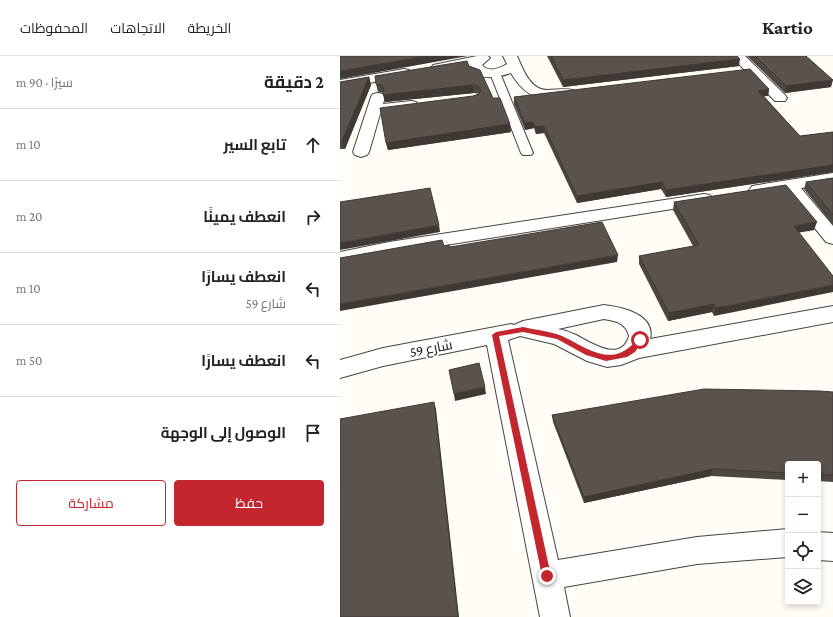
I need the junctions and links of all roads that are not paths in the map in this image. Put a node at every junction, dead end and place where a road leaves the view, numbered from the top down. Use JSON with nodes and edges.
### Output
{"nodes":[{"id":1,"x":738,"y":56,"type":"edge"},
{"id":2,"x":482,"y":59,"type":"edge"},
{"id":3,"x":513,"y":61,"type":"edge"},
{"id":4,"x":752,"y":70,"type":"junction"},
{"id":5,"x":736,"y":72,"type":"edge"},
{"id":6,"x":495,"y":73,"type":"junction"},
{"id":7,"x":385,"y":76,"type":"junction"},
{"id":8,"x":340,"y":84,"type":"edge"},
{"id":9,"x":580,"y":91,"type":"edge"},
{"id":10,"x":780,"y":98,"type":"dead end"},
{"id":11,"x":428,"y":103,"type":"edge"},
{"id":12,"x":374,"y":110,"type":"junction"},
{"id":13,"x":361,"y":152,"type":"dead end"},
{"id":14,"x":527,"y":153,"type":"dead end"},
{"id":15,"x":833,"y":178,"type":"edge"},
{"id":16,"x":789,"y":185,"type":"junction"},
{"id":17,"x":742,"y":193,"type":"edge"},
{"id":18,"x":719,"y":196,"type":"edge"},
{"id":19,"x":833,"y":238,"type":"edge"},
{"id":20,"x":340,"y":258,"type":"edge"},
{"id":21,"x":833,"y":314,"type":"edge"},
{"id":22,"x":523,"y":329,"type":"junction"},
{"id":23,"x":496,"y":335,"type":"junction"},
{"id":24,"x":632,"y":350,"type":"junction"},
{"id":25,"x":340,"y":369,"type":"edge"},
{"id":26,"x":785,"y":543,"type":"edge"},
{"id":27,"x":821,"y":546,"type":"edge"},
{"id":28,"x":833,"y":547,"type":"edge"},
{"id":29,"x":547,"y":576,"type":"junction"},
{"id":30,"x":555,"y":617,"type":"edge"}],
"edges":[{"from":1,"to":4,"type":"street"},
{"from":2,"to":6,"type":"street"},
{"from":2,"to":7,"type":"street"},
{"from":3,"to":6,"type":"street"},
{"from":3,"to":9,"type":"street"},
{"from":4,"to":5,"type":"street"},
{"from":4,"to":10,"type":"street"},
{"from":6,"to":14,"type":"lane"},
{"from":7,"to":8,"type":"street"},
{"from":7,"to":12,"type":"street"},
{"from":11,"to":12,"type":"street"},
{"from":12,"to":13,"type":"street"},
{"from":15,"to":16,"type":"street"},
{"from":16,"to":17,"type":"street"},
{"from":16,"to":19,"type":"street"},
{"from":18,"to":20,"type":"street"},
{"from":21,"to":24,"type":"street"},
{"from":22,"to":23,"type":"street","name":"شارع 59"},
{"from":22,"to":24,"type":"street"},
{"from":22,"to":24,"type":"street","name":"شارع 59"},
{"from":23,"to":25,"type":"street","name":"شارع 59"},
{"from":23,"to":29,"type":"street"},
{"from":26,"to":29,"type":"street"},
{"from":27,"to":28,"type":"street"},
{"from":29,"to":30,"type":"street"}]}
